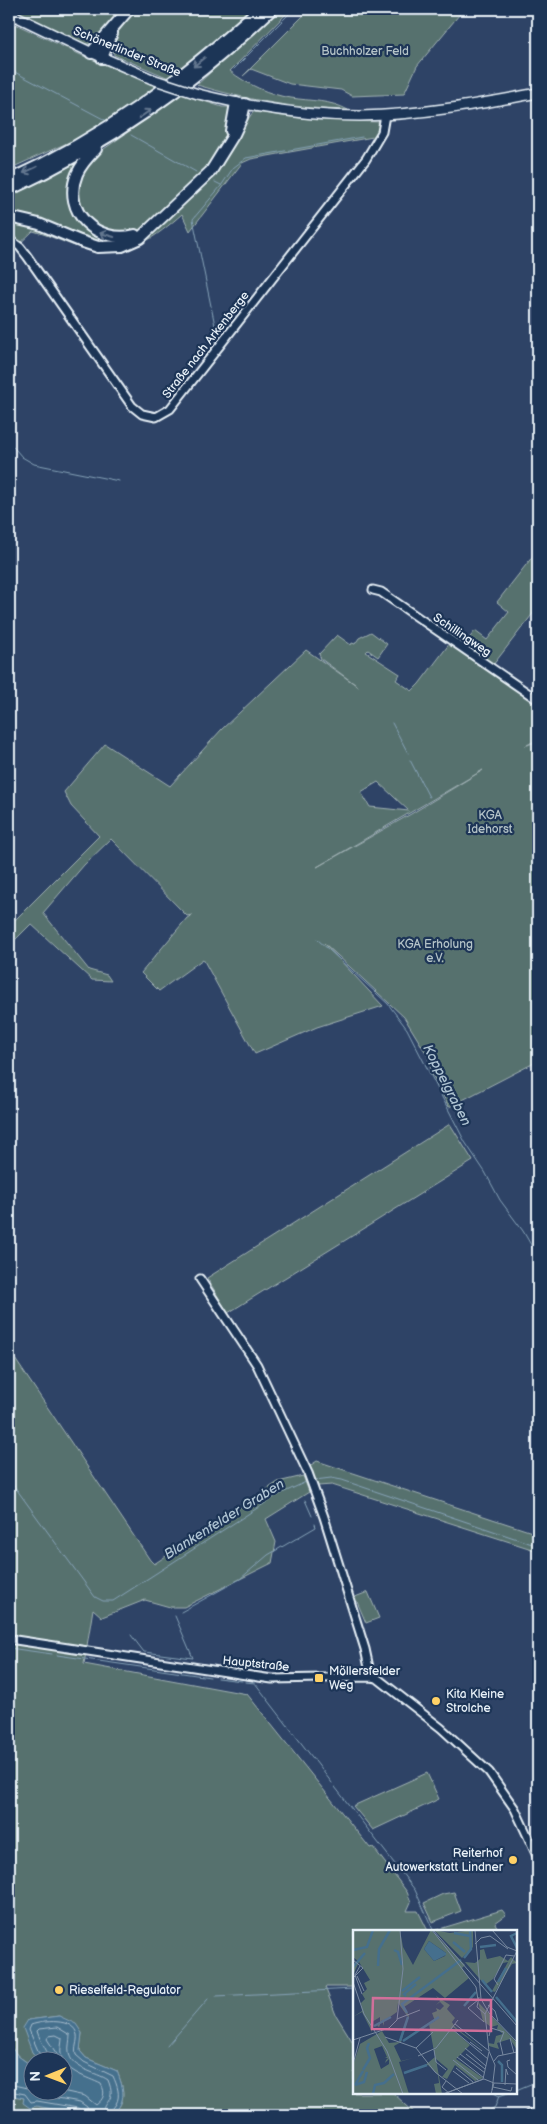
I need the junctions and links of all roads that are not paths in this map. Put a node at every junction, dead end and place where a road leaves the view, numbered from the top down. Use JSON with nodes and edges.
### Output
{"nodes":[{"id":1,"x":129,"y":9,"type":"edge"},
{"id":2,"x":253,"y":9,"type":"edge"},
{"id":3,"x":260,"y":9,"type":"edge"},
{"id":4,"x":272,"y":9,"type":"edge"},
{"id":5,"x":9,"y":13,"type":"edge"},
{"id":6,"x":115,"y":26,"type":"junction"},
{"id":7,"x":236,"y":30,"type":"junction"},
{"id":8,"x":91,"y":52,"type":"junction"},
{"id":9,"x":102,"y":58,"type":"junction"},
{"id":10,"x":538,"y":93,"type":"edge"},
{"id":11,"x":240,"y":103,"type":"junction"},
{"id":12,"x":385,"y":115,"type":"junction"},
{"id":13,"x":104,"y":141,"type":"junction"},
{"id":14,"x":9,"y":180,"type":"edge"},
{"id":15,"x":9,"y":190,"type":"edge"},
{"id":16,"x":9,"y":217,"type":"edge"},
{"id":17,"x":153,"y":226,"type":"junction"},
{"id":18,"x":9,"y":239,"type":"edge"},
{"id":19,"x":373,"y":590,"type":"dead end"},
{"id":20,"x":538,"y":699,"type":"edge"},
{"id":21,"x":200,"y":1279,"type":"dead end"},
{"id":22,"x":9,"y":1639,"type":"edge"},
{"id":23,"x":371,"y":1677,"type":"junction"},
{"id":24,"x":538,"y":1858,"type":"edge"},
{"id":25,"x":538,"y":2112,"type":"edge"},
{"id":26,"x":530,"y":2115,"type":"edge"}],
"edges":[{"from":1,"to":6,"type":"highway"},
{"from":2,"to":7,"type":"highway"},
{"from":3,"to":7,"type":"highway"},
{"from":13,"to":4,"type":"highway","one_way":true},
{"from":5,"to":8,"type":"main road","name":"Schönerlinder Straße"},
{"from":6,"to":8,"type":"highway"},
{"from":6,"to":9,"type":"highway"},
{"from":7,"to":14,"type":"highway","one_way":true},
{"from":8,"to":9,"type":"main road","name":"Schönerlinder Straße"},
{"from":9,"to":11,"type":"main road","name":"Schönerlinder Straße","bridge":true},
{"from":10,"to":12,"type":"main road","name":"Schönerlinder Straße"},
{"from":11,"to":12,"type":"main road","name":"Schönerlinder Straße"},
{"from":11,"to":17,"type":"highway"},
{"from":12,"to":18,"type":"street","name":"Straße nach Arkenberge"},
{"from":13,"to":15,"type":"highway"},
{"from":17,"to":13,"type":"highway","one_way":true},
{"from":16,"to":17,"type":"highway"},
{"from":19,"to":20,"type":"street","name":"Schillingweg"},
{"from":21,"to":23,"type":"street"},
{"from":22,"to":23,"type":"street","name":"Hauptstraße"},
{"from":23,"to":24,"type":"street"},
{"from":25,"to":26,"type":"main road"}]}
